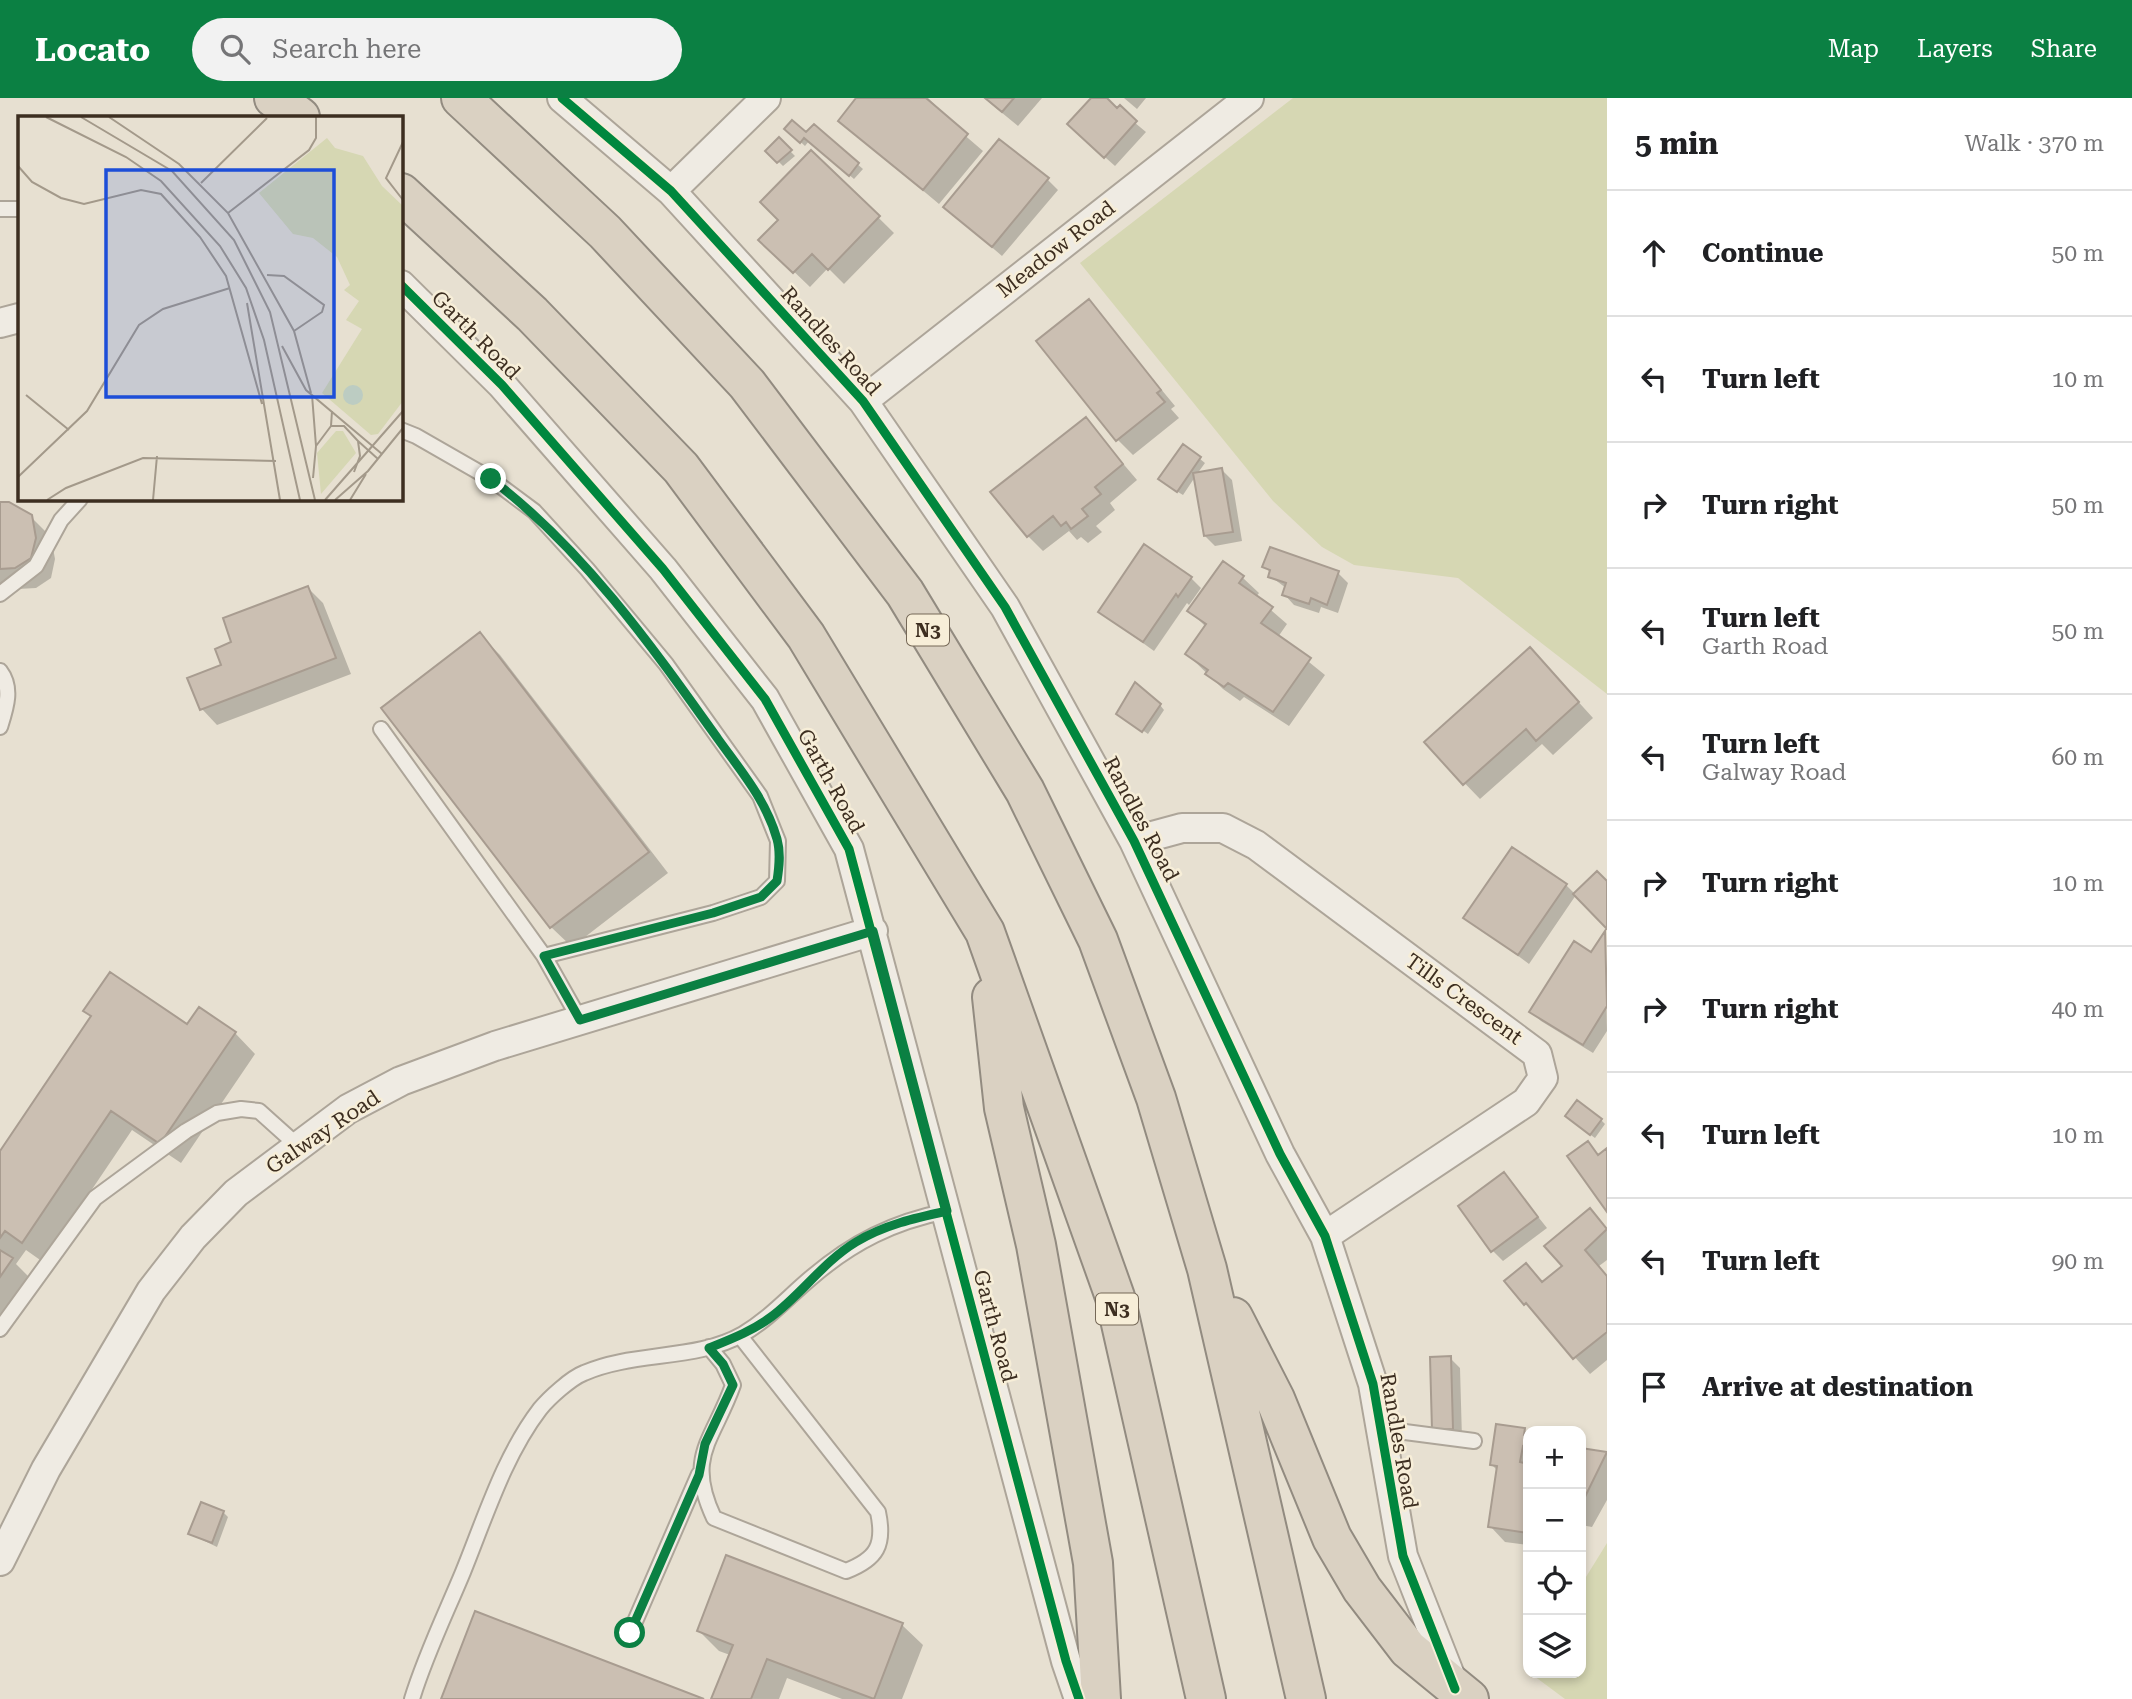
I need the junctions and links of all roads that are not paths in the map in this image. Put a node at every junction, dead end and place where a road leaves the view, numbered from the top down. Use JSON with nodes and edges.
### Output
{"nodes":[{"id":1,"x":274,"y":98,"type":"edge"},
{"id":2,"x":461,"y":98,"type":"edge"},
{"id":3,"x":562,"y":98,"type":"edge"},
{"id":4,"x":766,"y":98,"type":"edge"},
{"id":5,"x":1249,"y":98,"type":"edge"},
{"id":6,"x":299,"y":116,"type":"edge"},
{"id":7,"x":671,"y":191,"type":"junction"},
{"id":8,"x":402,"y":194,"type":"edge"},
{"id":9,"x":0,"y":209,"type":"edge"},
{"id":10,"x":18,"y":209,"type":"edge"},
{"id":11,"x":402,"y":286,"type":"edge"},
{"id":12,"x":18,"y":318,"type":"edge"},
{"id":13,"x":0,"y":323,"type":"edge"},
{"id":14,"x":863,"y":401,"type":"junction"},
{"id":15,"x":402,"y":430,"type":"edge"},
{"id":16,"x":79,"y":500,"type":"edge"},
{"id":17,"x":0,"y":594,"type":"edge"},
{"id":18,"x":0,"y":671,"type":"edge"},
{"id":19,"x":0,"y":727,"type":"edge"},
{"id":20,"x":381,"y":729,"type":"dead end"},
{"id":21,"x":1134,"y":841,"type":"junction"},
{"id":22,"x":873,"y":931,"type":"junction"},
{"id":23,"x":985,"y":932,"type":"junction"},
{"id":24,"x":544,"y":956,"type":"junction"},
{"id":25,"x":580,"y":1020,"type":"junction"},
{"id":26,"x":298,"y":1146,"type":"junction"},
{"id":27,"x":947,"y":1211,"type":"junction"},
{"id":28,"x":1325,"y":1236,"type":"junction"},
{"id":29,"x":1207,"y":1269,"type":"junction"},
{"id":30,"x":0,"y":1329,"type":"edge"},
{"id":31,"x":740,"y":1336,"type":"junction"},
{"id":32,"x":709,"y":1348,"type":"junction"},
{"id":33,"x":1382,"y":1429,"type":"junction"},
{"id":34,"x":1474,"y":1441,"type":"dead end"},
{"id":35,"x":699,"y":1475,"type":"junction"},
{"id":36,"x":3,"y":1549,"type":"edge"},
{"id":37,"x":630,"y":1633,"type":"dead end"},
{"id":38,"x":1459,"y":1696,"type":"edge"},
{"id":39,"x":412,"y":1699,"type":"edge"},
{"id":40,"x":1079,"y":1699,"type":"edge"},
{"id":41,"x":1101,"y":1699,"type":"edge"},
{"id":42,"x":1206,"y":1699,"type":"edge"},
{"id":43,"x":1306,"y":1699,"type":"edge"}],
"edges":[{"from":1,"to":6,"type":"highway"},
{"from":2,"to":29,"type":"highway","number":"N3"},
{"from":3,"to":7,"type":"street","name":"Randles Road"},
{"from":4,"to":7,"type":"street"},
{"from":5,"to":14,"type":"street","name":"Meadow Road"},
{"from":7,"to":14,"type":"street","name":"Randles Road"},
{"from":8,"to":23,"type":"highway","number":"N3"},
{"from":9,"to":10,"type":"lane"},
{"from":11,"to":22,"type":"street","name":"Garth Road"},
{"from":12,"to":13,"type":"street"},
{"from":14,"to":21,"type":"street","name":"Randles Road"},
{"from":15,"to":24,"type":"lane"},
{"from":16,"to":17,"type":"lane"},
{"from":18,"to":19,"type":"lane"},
{"from":20,"to":24,"type":"lane"},
{"from":21,"to":28,"type":"street","name":"Randles Road"},
{"from":21,"to":28,"type":"street","name":"Tills Crescent"},
{"from":22,"to":25,"type":"street","name":"Galway Road"},
{"from":22,"to":27,"type":"street","name":"Garth Road"},
{"from":23,"to":41,"type":"highway"},
{"from":23,"to":42,"type":"highway","number":"N3"},
{"from":24,"to":25,"type":"lane"},
{"from":25,"to":26,"type":"street","name":"Galway Road"},
{"from":26,"to":30,"type":"lane"},
{"from":26,"to":36,"type":"street","name":"Galway Road"},
{"from":27,"to":31,"type":"lane"},
{"from":27,"to":40,"type":"street","name":"Garth Road"},
{"from":28,"to":33,"type":"street","name":"Randles Road"},
{"from":29,"to":38,"type":"highway"},
{"from":29,"to":43,"type":"highway","number":"N3"},
{"from":31,"to":32,"type":"lane"},
{"from":31,"to":35,"type":"lane"},
{"from":32,"to":35,"type":"lane"},
{"from":32,"to":39,"type":"lane"},
{"from":33,"to":34,"type":"lane"},
{"from":33,"to":38,"type":"street","name":"Randles Road"},
{"from":35,"to":37,"type":"lane"}]}
